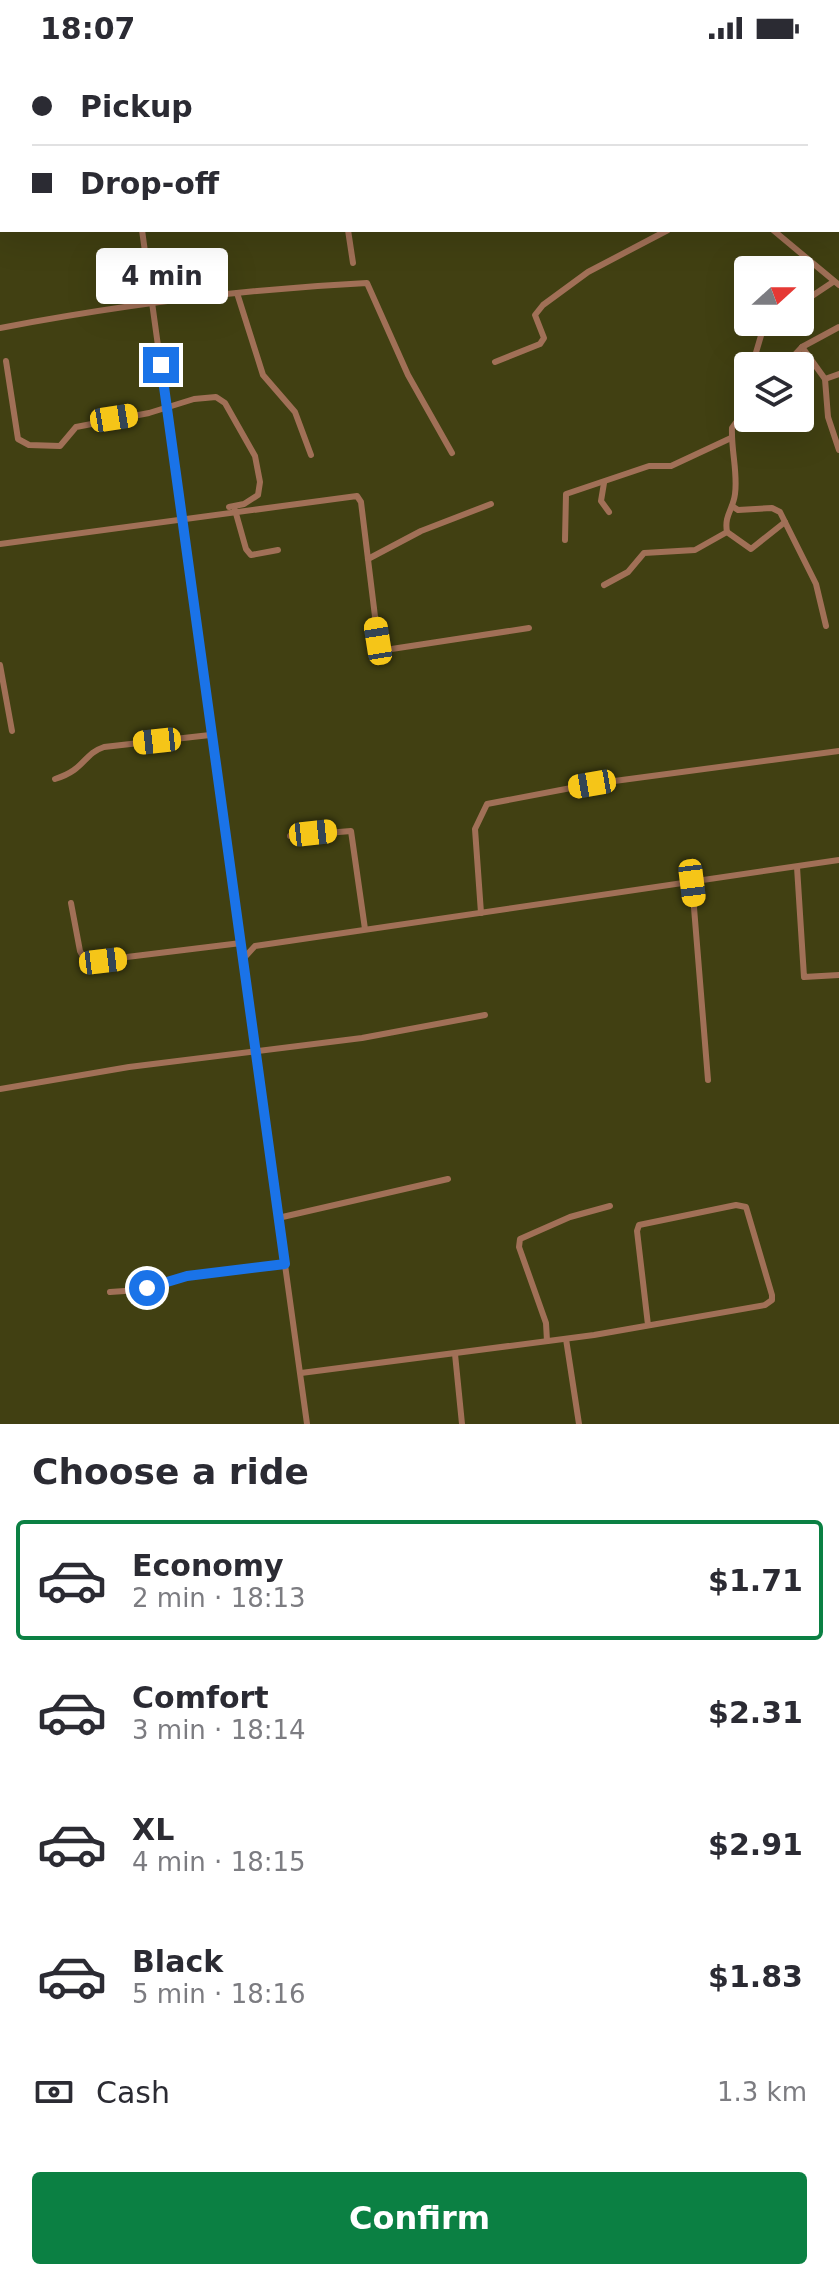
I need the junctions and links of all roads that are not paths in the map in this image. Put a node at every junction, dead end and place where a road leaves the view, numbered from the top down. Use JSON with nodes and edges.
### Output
{"nodes":[{"id":1,"x":142,"y":232,"type":"edge"},
{"id":2,"x":348,"y":232,"type":"edge"},
{"id":3,"x":664,"y":232,"type":"edge"},
{"id":4,"x":775,"y":232,"type":"edge"},
{"id":5,"x":353,"y":263,"type":"dead end"},
{"id":6,"x":836,"y":284,"type":"edge"},
{"id":7,"x":237,"y":293,"type":"junction"},
{"id":8,"x":814,"y":296,"type":"edge"},
{"id":9,"x":153,"y":304,"type":"junction"},
{"id":10,"x":839,"y":327,"type":"edge"},
{"id":11,"x":0,"y":328,"type":"edge"},
{"id":12,"x":802,"y":347,"type":"junction"},
{"id":13,"x":797,"y":352,"type":"edge"},
{"id":14,"x":6,"y":361,"type":"dead end"},
{"id":15,"x":495,"y":362,"type":"dead end"},
{"id":16,"x":839,"y":374,"type":"edge"},
{"id":17,"x":825,"y":379,"type":"junction"},
{"id":18,"x":167,"y":408,"type":"junction"},
{"id":19,"x":734,"y":428,"type":"edge"},
{"id":20,"x":731,"y":438,"type":"junction"},
{"id":21,"x":839,"y":450,"type":"edge"},
{"id":22,"x":452,"y":453,"type":"dead end"},
{"id":23,"x":311,"y":455,"type":"dead end"},
{"id":24,"x":604,"y":483,"type":"junction"},
{"id":25,"x":491,"y":504,"type":"dead end"},
{"id":26,"x":732,"y":506,"type":"junction"},
{"id":27,"x":235,"y":510,"type":"junction"},
{"id":28,"x":609,"y":512,"type":"dead end"},
{"id":29,"x":180,"y":518,"type":"junction"},
{"id":30,"x":785,"y":522,"type":"junction"},
{"id":31,"x":727,"y":532,"type":"junction"},
{"id":32,"x":565,"y":540,"type":"dead end"},
{"id":33,"x":0,"y":544,"type":"edge"},
{"id":34,"x":278,"y":550,"type":"dead end"},
{"id":35,"x":368,"y":559,"type":"junction"},
{"id":36,"x":604,"y":585,"type":"dead end"},
{"id":37,"x":826,"y":626,"type":"dead end"},
{"id":38,"x":529,"y":628,"type":"dead end"},
{"id":39,"x":0,"y":665,"type":"edge"},
{"id":40,"x":12,"y":731,"type":"dead end"},
{"id":41,"x":210,"y":735,"type":"junction"},
{"id":42,"x":839,"y":751,"type":"edge"},
{"id":43,"x":55,"y":779,"type":"dead end"},
{"id":44,"x":290,"y":836,"type":"dead end"},
{"id":45,"x":839,"y":860,"type":"edge"},
{"id":46,"x":797,"y":867,"type":"junction"},
{"id":47,"x":692,"y":883,"type":"junction"},
{"id":48,"x":71,"y":903,"type":"dead end"},
{"id":49,"x":481,"y":913,"type":"junction"},
{"id":50,"x":365,"y":929,"type":"junction"},
{"id":51,"x":241,"y":941,"type":"junction"},
{"id":52,"x":255,"y":946,"type":"junction"},
{"id":53,"x":244,"y":958,"type":"junction"},
{"id":54,"x":839,"y":975,"type":"edge"},
{"id":55,"x":485,"y":1015,"type":"dead end"},
{"id":56,"x":256,"y":1052,"type":"junction"},
{"id":57,"x":708,"y":1080,"type":"dead end"},
{"id":58,"x":0,"y":1089,"type":"edge"},
{"id":59,"x":448,"y":1179,"type":"dead end"},
{"id":60,"x":610,"y":1206,"type":"dead end"},
{"id":61,"x":278,"y":1218,"type":"junction"},
{"id":62,"x":285,"y":1264,"type":"junction"},
{"id":63,"x":110,"y":1292,"type":"dead end"},
{"id":64,"x":648,"y":1325,"type":"junction"},
{"id":65,"x":566,"y":1339,"type":"junction"},
{"id":66,"x":547,"y":1341,"type":"junction"},
{"id":67,"x":455,"y":1354,"type":"junction"},
{"id":68,"x":301,"y":1373,"type":"junction"},
{"id":69,"x":307,"y":1424,"type":"edge"},
{"id":70,"x":462,"y":1424,"type":"edge"},
{"id":71,"x":579,"y":1424,"type":"edge"}],
"edges":[{"from":1,"to":9,"type":"street"},
{"from":2,"to":5,"type":"street"},
{"from":3,"to":15,"type":"street"},
{"from":4,"to":6,"type":"street"},
{"from":6,"to":8,"type":"street"},
{"from":7,"to":9,"type":"street"},
{"from":7,"to":22,"type":"street"},
{"from":7,"to":23,"type":"street"},
{"from":9,"to":11,"type":"street"},
{"from":9,"to":18,"type":"street"},
{"from":10,"to":12,"type":"street"},
{"from":12,"to":13,"type":"street"},
{"from":12,"to":17,"type":"street"},
{"from":14,"to":18,"type":"street"},
{"from":16,"to":17,"type":"street"},
{"from":17,"to":21,"type":"street"},
{"from":18,"to":29,"type":"street"},
{"from":18,"to":29,"type":"street"},
{"from":19,"to":20,"type":"street"},
{"from":20,"to":24,"type":"street"},
{"from":20,"to":26,"type":"street"},
{"from":24,"to":28,"type":"street"},
{"from":24,"to":32,"type":"street"},
{"from":25,"to":35,"type":"street"},
{"from":26,"to":30,"type":"street"},
{"from":26,"to":31,"type":"street"},
{"from":27,"to":29,"type":"street"},
{"from":27,"to":34,"type":"street"},
{"from":27,"to":35,"type":"street"},
{"from":29,"to":33,"type":"street"},
{"from":29,"to":41,"type":"street"},
{"from":30,"to":31,"type":"street"},
{"from":30,"to":37,"type":"street"},
{"from":31,"to":36,"type":"street"},
{"from":35,"to":38,"type":"street"},
{"from":39,"to":40,"type":"street"},
{"from":41,"to":43,"type":"street"},
{"from":41,"to":51,"type":"street"},
{"from":42,"to":49,"type":"street"},
{"from":44,"to":50,"type":"street"},
{"from":45,"to":46,"type":"street"},
{"from":46,"to":47,"type":"street"},
{"from":46,"to":54,"type":"street"},
{"from":47,"to":49,"type":"street"},
{"from":47,"to":57,"type":"street"},
{"from":48,"to":51,"type":"street"},
{"from":49,"to":50,"type":"street"},
{"from":50,"to":52,"type":"street"},
{"from":51,"to":52,"type":"street"},
{"from":51,"to":53,"type":"street"},
{"from":52,"to":53,"type":"street"},
{"from":53,"to":56,"type":"street"},
{"from":55,"to":56,"type":"street"},
{"from":56,"to":58,"type":"street"},
{"from":56,"to":61,"type":"street"},
{"from":59,"to":61,"type":"street"},
{"from":60,"to":66,"type":"street"},
{"from":61,"to":62,"type":"street"},
{"from":62,"to":63,"type":"street"},
{"from":62,"to":68,"type":"street"},
{"from":64,"to":64,"type":"street"},
{"from":64,"to":65,"type":"street"},
{"from":65,"to":66,"type":"street"},
{"from":65,"to":71,"type":"street"},
{"from":66,"to":67,"type":"street"},
{"from":67,"to":68,"type":"street"},
{"from":67,"to":70,"type":"street"},
{"from":68,"to":69,"type":"street"}]}
